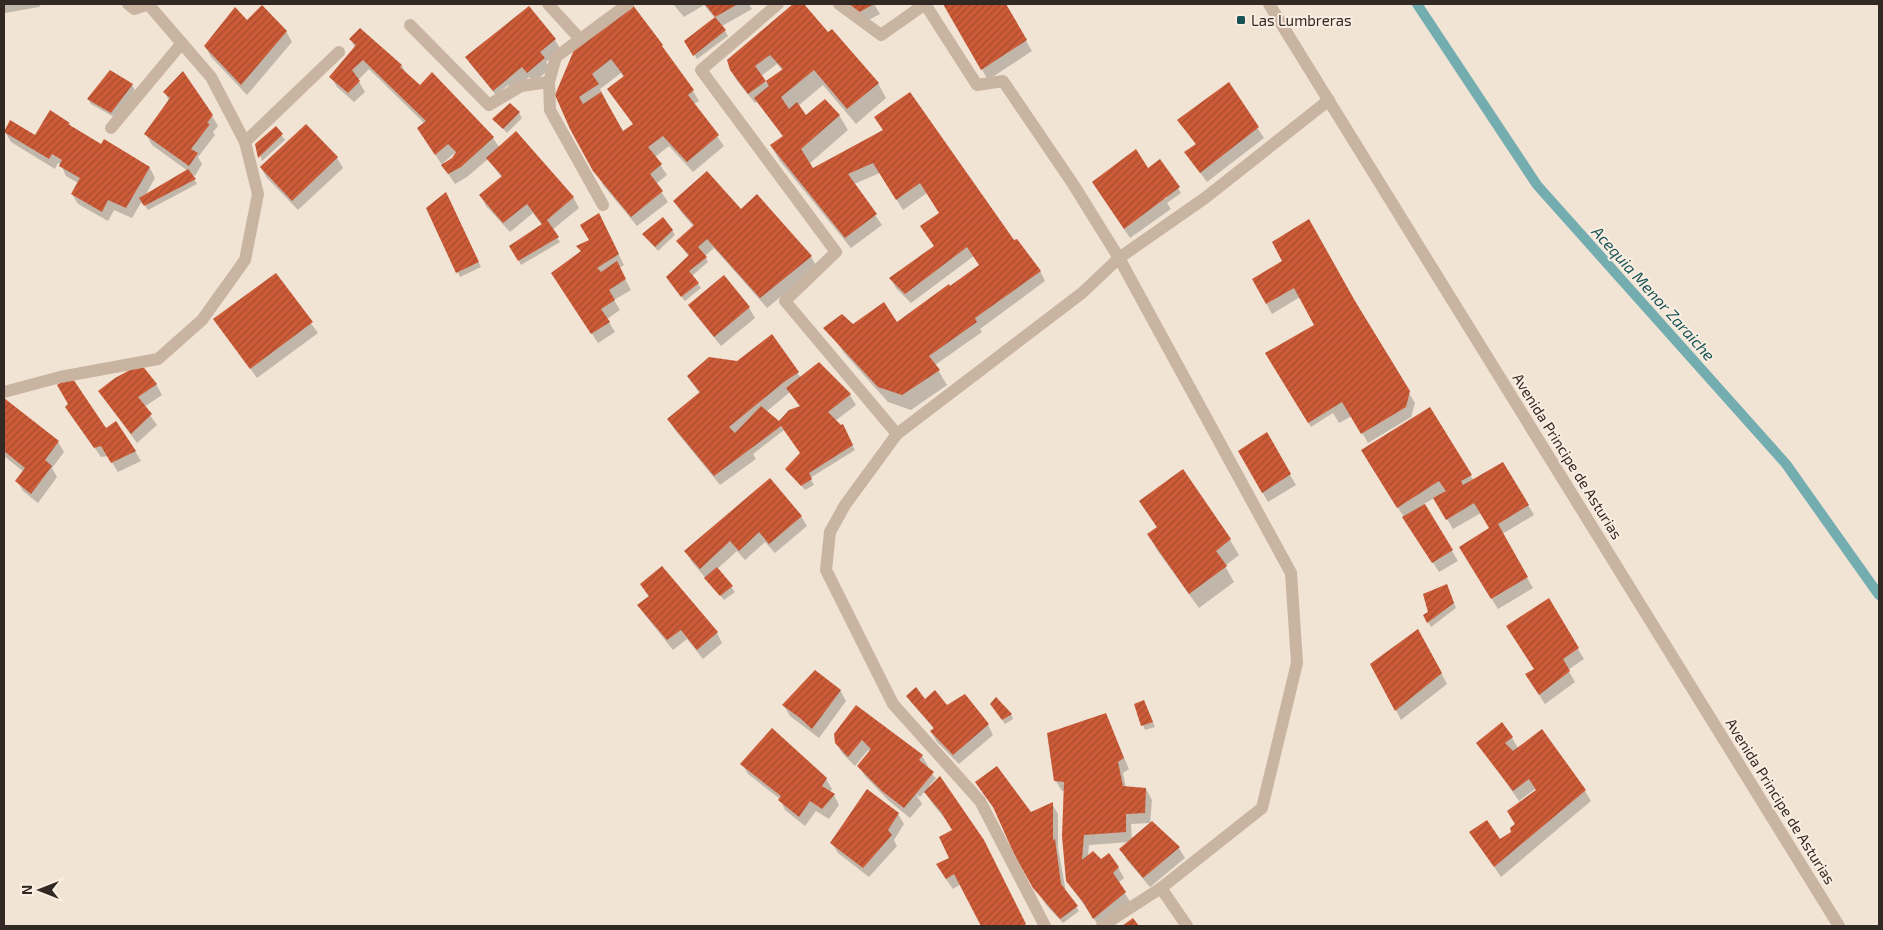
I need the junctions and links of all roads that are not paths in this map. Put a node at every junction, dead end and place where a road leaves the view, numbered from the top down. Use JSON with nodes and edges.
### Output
{"nodes":[{"id":1,"x":128,"y":4,"type":"edge"},
{"id":2,"x":148,"y":4,"type":"edge"},
{"id":3,"x":548,"y":4,"type":"edge"},
{"id":4,"x":628,"y":4,"type":"edge"},
{"id":5,"x":778,"y":4,"type":"edge"},
{"id":6,"x":839,"y":4,"type":"edge"},
{"id":7,"x":925,"y":4,"type":"edge"},
{"id":8,"x":1269,"y":4,"type":"edge"},
{"id":9,"x":410,"y":25,"type":"dead end"},
{"id":10,"x":580,"y":39,"type":"junction"},
{"id":11,"x":182,"y":43,"type":"junction"},
{"id":12,"x":339,"y":52,"type":"dead end"},
{"id":13,"x":549,"y":82,"type":"junction"},
{"id":14,"x":1329,"y":100,"type":"junction"},
{"id":15,"x":111,"y":128,"type":"dead end"},
{"id":16,"x":245,"y":142,"type":"junction"},
{"id":17,"x":603,"y":205,"type":"dead end"},
{"id":18,"x":1119,"y":258,"type":"junction"},
{"id":19,"x":4,"y":392,"type":"edge"},
{"id":20,"x":897,"y":434,"type":"junction"},
{"id":21,"x":1161,"y":888,"type":"junction"},
{"id":22,"x":1045,"y":926,"type":"edge"},
{"id":23,"x":1102,"y":926,"type":"edge"},
{"id":24,"x":1186,"y":926,"type":"edge"},
{"id":25,"x":1839,"y":926,"type":"edge"}],
"edges":[{"from":1,"to":2,"type":"street"},
{"from":2,"to":11,"type":"street"},
{"from":3,"to":10,"type":"street"},
{"from":4,"to":10,"type":"street"},
{"from":5,"to":20,"type":"street"},
{"from":6,"to":7,"type":"street"},
{"from":7,"to":18,"type":"street"},
{"from":8,"to":14,"type":"street","name":"Avenida Principe de Asturias"},
{"from":9,"to":13,"type":"street"},
{"from":10,"to":13,"type":"street"},
{"from":11,"to":15,"type":"street"},
{"from":11,"to":16,"type":"street"},
{"from":12,"to":16,"type":"street"},
{"from":13,"to":17,"type":"street"},
{"from":14,"to":18,"type":"street"},
{"from":14,"to":25,"type":"street","name":"Avenida Principe de Asturias"},
{"from":16,"to":19,"type":"street"},
{"from":18,"to":20,"type":"street"},
{"from":18,"to":21,"type":"street"},
{"from":20,"to":22,"type":"street"},
{"from":21,"to":23,"type":"street"},
{"from":21,"to":24,"type":"street"}]}
